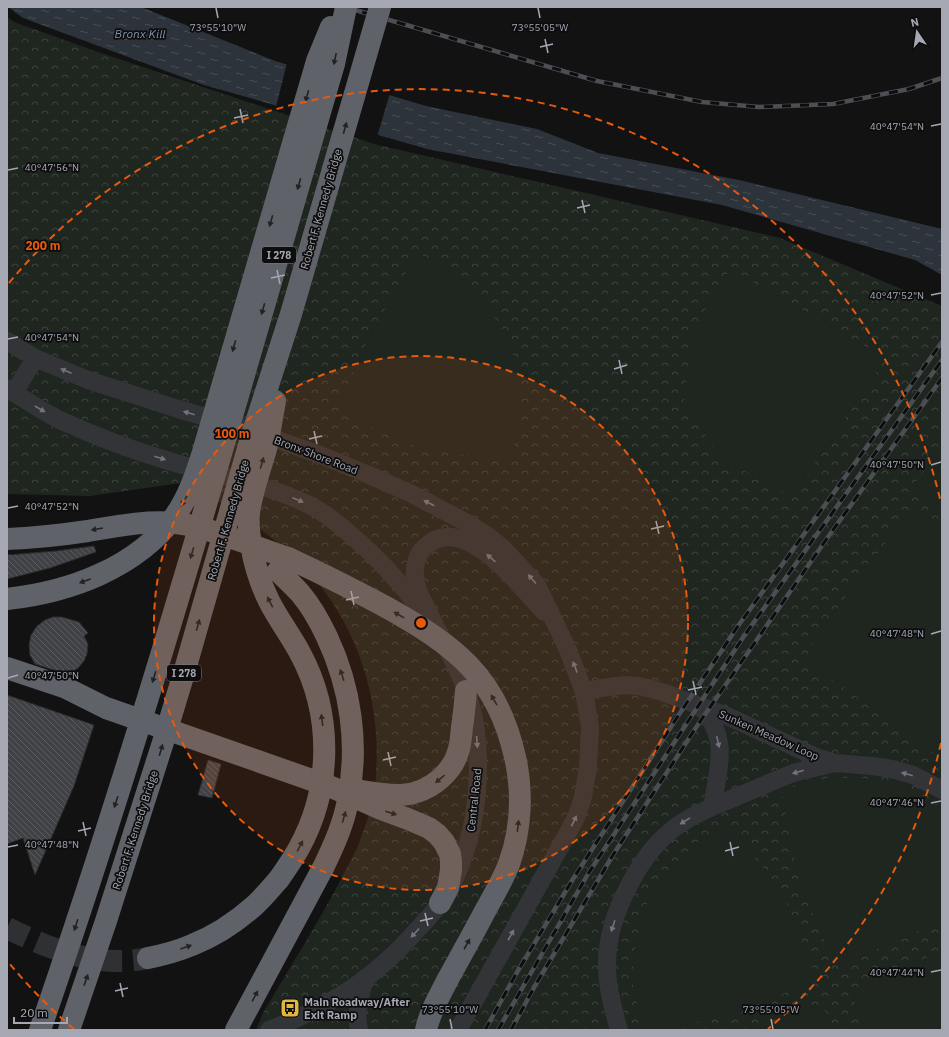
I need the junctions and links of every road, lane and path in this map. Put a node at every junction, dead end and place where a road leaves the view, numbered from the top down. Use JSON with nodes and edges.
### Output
{"nodes":[{"id":1,"x":340,"y":7,"type":"edge"},
{"id":2,"x":346,"y":7,"type":"edge"},
{"id":3,"x":380,"y":7,"type":"edge"},
{"id":4,"x":291,"y":314,"type":"junction"},
{"id":5,"x":7,"y":341,"type":"edge"},
{"id":6,"x":35,"y":358,"type":"junction"},
{"id":7,"x":10,"y":391,"type":"edge"},
{"id":8,"x":7,"y":539,"type":"edge"},
{"id":9,"x":283,"y":565,"type":"junction"},
{"id":10,"x":7,"y":599,"type":"edge"},
{"id":11,"x":557,"y":626,"type":"junction"},
{"id":12,"x":435,"y":627,"type":"junction"},
{"id":13,"x":7,"y":668,"type":"edge"},
{"id":14,"x":7,"y":681,"type":"edge"},
{"id":15,"x":466,"y":691,"type":"junction"},
{"id":16,"x":584,"y":692,"type":"junction"},
{"id":17,"x":703,"y":707,"type":"junction"},
{"id":18,"x":106,"y":708,"type":"junction"},
{"id":19,"x":836,"y":763,"type":"junction"},
{"id":20,"x":329,"y":786,"type":"junction"},
{"id":21,"x":942,"y":790,"type":"edge"},
{"id":22,"x":712,"y":807,"type":"junction"},
{"id":23,"x":440,"y":903,"type":"junction"},
{"id":24,"x":148,"y":958,"type":"tunnel mouth"},
{"id":25,"x":365,"y":978,"type":"junction"},
{"id":26,"x":40,"y":1030,"type":"edge"},
{"id":27,"x":69,"y":1030,"type":"edge"},
{"id":28,"x":236,"y":1030,"type":"edge"},
{"id":29,"x":269,"y":1030,"type":"edge"},
{"id":30,"x":359,"y":1030,"type":"edge"},
{"id":31,"x":426,"y":1030,"type":"edge"},
{"id":32,"x":458,"y":1030,"type":"edge"},
{"id":33,"x":619,"y":1030,"type":"edge"}],
"edges":[{"from":1,"to":10,"type":"highway","one_way":true,"bridge":true},
{"from":2,"to":26,"type":"highway","number":"I 278","one_way":true,"bridge":true},
{"from":4,"to":3,"type":"highway","name":"Robert F. Kennedy Bridge","number":"I 278","one_way":true,"bridge":true},
{"from":24,"to":4,"type":"highway","one_way":true,"bridge":true},
{"from":27,"to":4,"type":"highway","name":"Robert F. Kennedy Bridge","number":"I 278","one_way":true,"bridge":true},
{"from":5,"to":6,"type":"street","name":"Bronx Shore Road"},
{"from":6,"to":7,"type":"street"},
{"from":11,"to":6,"type":"street","name":"Bronx Shore Road","one_way":true},
{"from":7,"to":12,"type":"street","one_way":true},
{"from":9,"to":8,"type":"highway","one_way":true},
{"from":28,"to":9,"type":"highway","one_way":true,"bridge":true},
{"from":31,"to":9,"type":"highway","one_way":true,"bridge":true},
{"from":11,"to":12,"type":"street","one_way":true},
{"from":16,"to":11,"type":"street","one_way":true},
{"from":12,"to":15,"type":"street","name":"Central Road"},
{"from":13,"to":18,"type":"highway"},
{"from":14,"to":18,"type":"highway"},
{"from":15,"to":20,"type":"highway","one_way":true},
{"from":15,"to":23,"type":"street","name":"Central Road","one_way":true},
{"from":16,"to":17,"type":"street","name":"Sunken Meadow Loop"},
{"from":32,"to":16,"type":"street","one_way":true},
{"from":17,"to":19,"type":"street","name":"Sunken Meadow Loop"},
{"from":17,"to":22,"type":"street","name":"Sunken Meadow Loop","one_way":true},
{"from":18,"to":20,"type":"highway"},
{"from":21,"to":19,"type":"street","name":"Sunken Meadow Loop","one_way":true},
{"from":19,"to":22,"type":"street","name":"Sunken Meadow Loop","one_way":true},
{"from":20,"to":23,"type":"highway","one_way":true},
{"from":22,"to":33,"type":"street","name":"Sunken Meadow Loop","one_way":true},
{"from":23,"to":25,"type":"street","name":"Central Road","one_way":true},
{"from":25,"to":29,"type":"street","name":"Central Road"},
{"from":25,"to":30,"type":"street"}]}
